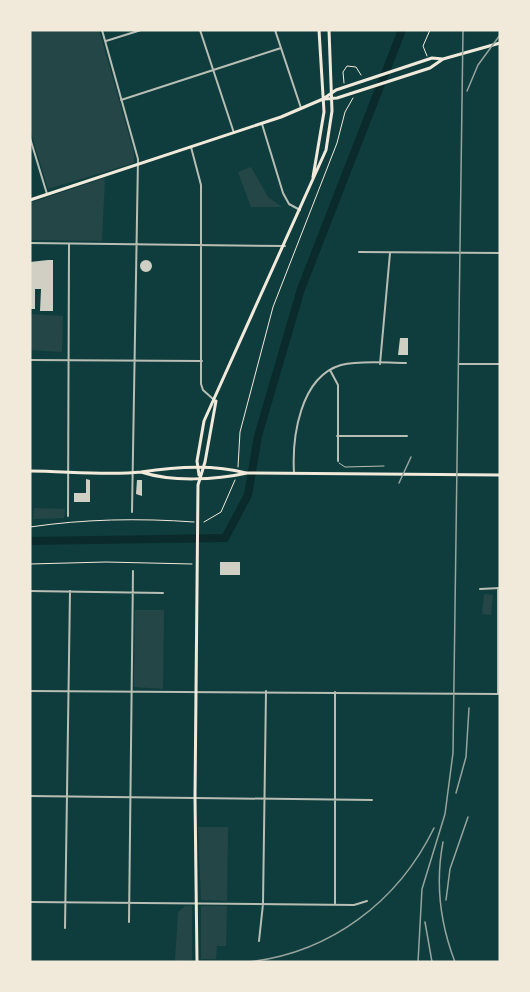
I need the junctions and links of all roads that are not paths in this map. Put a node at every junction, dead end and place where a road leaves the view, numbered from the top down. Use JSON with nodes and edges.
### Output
{"nodes":[{"id":1,"x":102,"y":30,"type":"edge"},
{"id":2,"x":141,"y":30,"type":"edge"},
{"id":3,"x":200,"y":30,"type":"edge"},
{"id":4,"x":275,"y":30,"type":"edge"},
{"id":5,"x":319,"y":30,"type":"edge"},
{"id":6,"x":328,"y":30,"type":"edge"},
{"id":7,"x":105,"y":42,"type":"junction"},
{"id":8,"x":500,"y":43,"type":"edge"},
{"id":9,"x":281,"y":48,"type":"junction"},
{"id":10,"x":443,"y":59,"type":"junction"},
{"id":11,"x":213,"y":69,"type":"junction"},
{"id":12,"x":331,"y":93,"type":"junction"},
{"id":13,"x":323,"y":99,"type":"junction"},
{"id":14,"x":332,"y":99,"type":"junction"},
{"id":15,"x":121,"y":100,"type":"junction"},
{"id":16,"x":301,"y":108,"type":"junction"},
{"id":17,"x":262,"y":124,"type":"junction"},
{"id":18,"x":234,"y":133,"type":"junction"},
{"id":19,"x":30,"y":138,"type":"edge"},
{"id":20,"x":191,"y":147,"type":"junction"},
{"id":21,"x":137,"y":165,"type":"junction"},
{"id":22,"x":313,"y":182,"type":"junction"},
{"id":23,"x":47,"y":194,"type":"junction"},
{"id":24,"x":30,"y":200,"type":"edge"},
{"id":25,"x":300,"y":210,"type":"junction"},
{"id":26,"x":30,"y":243,"type":"edge"},
{"id":27,"x":69,"y":244,"type":"junction"},
{"id":28,"x":135,"y":244,"type":"junction"},
{"id":29,"x":200,"y":245,"type":"junction"},
{"id":30,"x":285,"y":246,"type":"junction"},
{"id":31,"x":358,"y":252,"type":"dead end"},
{"id":32,"x":390,"y":252,"type":"junction"},
{"id":33,"x":500,"y":253,"type":"edge"},
{"id":34,"x":30,"y":360,"type":"edge"},
{"id":35,"x":68,"y":360,"type":"junction"},
{"id":36,"x":134,"y":361,"type":"junction"},
{"id":37,"x":202,"y":361,"type":"junction"},
{"id":38,"x":381,"y":363,"type":"junction"},
{"id":39,"x":406,"y":363,"type":"dead end"},
{"id":40,"x":459,"y":364,"type":"dead end"},
{"id":41,"x":500,"y":364,"type":"edge"},
{"id":42,"x":330,"y":370,"type":"junction"},
{"id":43,"x":216,"y":401,"type":"junction"},
{"id":44,"x":337,"y":436,"type":"junction"},
{"id":45,"x":407,"y":436,"type":"dead end"},
{"id":46,"x":338,"y":461,"type":"joint"},
{"id":47,"x":384,"y":466,"type":"dead end"},
{"id":48,"x":200,"y":469,"type":"junction"},
{"id":49,"x":30,"y":471,"type":"edge"},
{"id":50,"x":68,"y":471,"type":"junction"},
{"id":51,"x":133,"y":472,"type":"junction"},
{"id":52,"x":141,"y":472,"type":"junction"},
{"id":53,"x":247,"y":473,"type":"junction"},
{"id":54,"x":294,"y":473,"type":"junction"},
{"id":55,"x":500,"y":475,"type":"edge"},
{"id":56,"x":200,"y":477,"type":"junction"},
{"id":57,"x":132,"y":512,"type":"dead end"},
{"id":58,"x":68,"y":516,"type":"dead end"},
{"id":59,"x":133,"y":571,"type":"dead end"},
{"id":60,"x":499,"y":588,"type":"edge"},
{"id":61,"x":480,"y":589,"type":"dead end"},
{"id":62,"x":30,"y":591,"type":"edge"},
{"id":63,"x":70,"y":591,"type":"junction"},
{"id":64,"x":132,"y":592,"type":"junction"},
{"id":65,"x":162,"y":593,"type":"dead end"},
{"id":66,"x":30,"y":691,"type":"edge"},
{"id":67,"x":69,"y":691,"type":"junction"},
{"id":68,"x":266,"y":691,"type":"junction"},
{"id":69,"x":132,"y":692,"type":"junction"},
{"id":70,"x":196,"y":692,"type":"junction"},
{"id":71,"x":335,"y":692,"type":"junction"},
{"id":72,"x":499,"y":693,"type":"edge"},
{"id":73,"x":30,"y":796,"type":"edge"},
{"id":74,"x":67,"y":796,"type":"junction"},
{"id":75,"x":131,"y":796,"type":"junction"},
{"id":76,"x":195,"y":797,"type":"junction"},
{"id":77,"x":264,"y":798,"type":"junction"},
{"id":78,"x":333,"y":798,"type":"junction"},
{"id":79,"x":372,"y":800,"type":"dead end"},
{"id":80,"x":367,"y":901,"type":"dead end"},
{"id":81,"x":30,"y":902,"type":"edge"},
{"id":82,"x":65,"y":902,"type":"junction"},
{"id":83,"x":130,"y":902,"type":"junction"},
{"id":84,"x":263,"y":904,"type":"junction"},
{"id":85,"x":334,"y":904,"type":"junction"},
{"id":86,"x":129,"y":922,"type":"dead end"},
{"id":87,"x":65,"y":928,"type":"dead end"},
{"id":88,"x":259,"y":941,"type":"dead end"},
{"id":89,"x":197,"y":962,"type":"edge"}],
"edges":[{"from":1,"to":7,"type":"street"},
{"from":2,"to":7,"type":"street"},
{"from":3,"to":11,"type":"street"},
{"from":4,"to":9,"type":"street"},
{"from":5,"to":13,"type":"main road"},
{"from":6,"to":12,"type":"main road"},
{"from":7,"to":15,"type":"street"},
{"from":8,"to":10,"type":"main road"},
{"from":9,"to":11,"type":"street"},
{"from":9,"to":16,"type":"street"},
{"from":10,"to":12,"type":"main road"},
{"from":10,"to":14,"type":"main road"},
{"from":11,"to":15,"type":"street"},
{"from":11,"to":18,"type":"street"},
{"from":12,"to":13,"type":"main road"},
{"from":12,"to":14,"type":"main road"},
{"from":13,"to":14,"type":"main road"},
{"from":13,"to":16,"type":"main road"},
{"from":13,"to":22,"type":"main road"},
{"from":14,"to":22,"type":"main road"},
{"from":15,"to":21,"type":"street"},
{"from":16,"to":17,"type":"main road"},
{"from":17,"to":18,"type":"main road"},
{"from":17,"to":25,"type":"street"},
{"from":18,"to":20,"type":"main road"},
{"from":19,"to":23,"type":"street"},
{"from":20,"to":21,"type":"main road"},
{"from":20,"to":29,"type":"street"},
{"from":21,"to":23,"type":"main road"},
{"from":21,"to":28,"type":"street"},
{"from":22,"to":25,"type":"main road"},
{"from":23,"to":24,"type":"main road"},
{"from":25,"to":30,"type":"main road"},
{"from":26,"to":27,"type":"street"},
{"from":27,"to":28,"type":"street"},
{"from":27,"to":35,"type":"street"},
{"from":28,"to":29,"type":"street"},
{"from":28,"to":36,"type":"street"},
{"from":29,"to":30,"type":"street"},
{"from":29,"to":37,"type":"street"},
{"from":30,"to":43,"type":"main road"},
{"from":31,"to":32,"type":"street"},
{"from":32,"to":33,"type":"street"},
{"from":32,"to":38,"type":"street"},
{"from":34,"to":35,"type":"street"},
{"from":35,"to":36,"type":"street"},
{"from":35,"to":50,"type":"street"},
{"from":36,"to":37,"type":"street"},
{"from":36,"to":51,"type":"street"},
{"from":37,"to":43,"type":"street"},
{"from":38,"to":39,"type":"street"},
{"from":38,"to":42,"type":"street"},
{"from":40,"to":41,"type":"street"},
{"from":42,"to":44,"type":"street"},
{"from":42,"to":54,"type":"street"},
{"from":43,"to":48,"type":"main road"},
{"from":43,"to":48,"type":"main road"},
{"from":44,"to":45,"type":"street"},
{"from":44,"to":46,"type":"street"},
{"from":46,"to":47,"type":"lane"},
{"from":48,"to":52,"type":"main road"},
{"from":48,"to":53,"type":"main road"},
{"from":48,"to":56,"type":"main road"},
{"from":49,"to":50,"type":"main road"},
{"from":50,"to":51,"type":"main road"},
{"from":50,"to":58,"type":"street"},
{"from":51,"to":52,"type":"main road"},
{"from":51,"to":57,"type":"street"},
{"from":52,"to":56,"type":"main road"},
{"from":53,"to":54,"type":"main road"},
{"from":53,"to":56,"type":"main road"},
{"from":54,"to":55,"type":"main road"},
{"from":56,"to":70,"type":"main road"},
{"from":59,"to":64,"type":"street"},
{"from":60,"to":61,"type":"street"},
{"from":60,"to":72,"type":"street"},
{"from":62,"to":63,"type":"street"},
{"from":63,"to":64,"type":"street"},
{"from":63,"to":67,"type":"street"},
{"from":64,"to":65,"type":"street"},
{"from":64,"to":69,"type":"street"},
{"from":66,"to":67,"type":"street"},
{"from":67,"to":69,"type":"street"},
{"from":67,"to":74,"type":"street"},
{"from":68,"to":70,"type":"street"},
{"from":68,"to":71,"type":"street"},
{"from":68,"to":77,"type":"street"},
{"from":69,"to":70,"type":"street"},
{"from":69,"to":75,"type":"street"},
{"from":70,"to":76,"type":"main road"},
{"from":71,"to":72,"type":"street"},
{"from":71,"to":78,"type":"street"},
{"from":73,"to":74,"type":"street"},
{"from":74,"to":75,"type":"street"},
{"from":74,"to":82,"type":"street"},
{"from":75,"to":76,"type":"street"},
{"from":75,"to":83,"type":"street"},
{"from":76,"to":77,"type":"street"},
{"from":76,"to":89,"type":"main road"},
{"from":77,"to":78,"type":"street"},
{"from":77,"to":84,"type":"street"},
{"from":78,"to":79,"type":"street"},
{"from":78,"to":85,"type":"street"},
{"from":80,"to":85,"type":"street"},
{"from":81,"to":82,"type":"street"},
{"from":82,"to":83,"type":"street"},
{"from":82,"to":87,"type":"street"},
{"from":83,"to":84,"type":"street"},
{"from":83,"to":86,"type":"street"},
{"from":84,"to":85,"type":"street"},
{"from":84,"to":88,"type":"street"}]}
